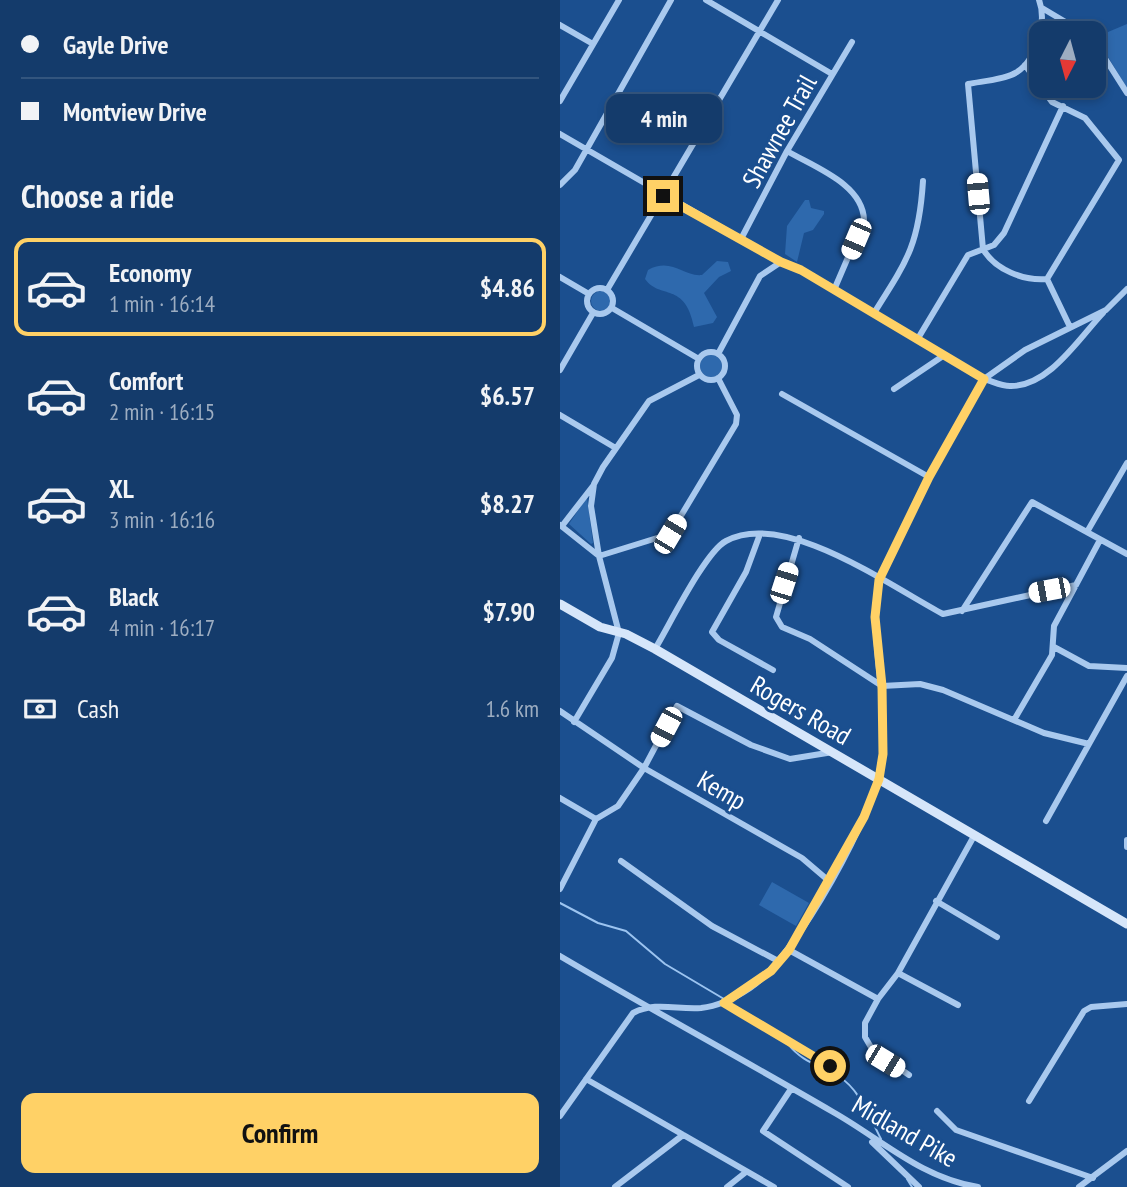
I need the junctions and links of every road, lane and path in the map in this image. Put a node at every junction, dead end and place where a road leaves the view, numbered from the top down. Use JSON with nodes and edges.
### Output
{"nodes":[{"id":1,"x":619,"y":0,"type":"edge"},
{"id":2,"x":671,"y":0,"type":"edge"},
{"id":3,"x":706,"y":0,"type":"edge"},
{"id":4,"x":778,"y":0,"type":"edge"},
{"id":5,"x":1039,"y":0,"type":"edge"},
{"id":6,"x":1042,"y":8,"type":"junction"},
{"id":7,"x":1064,"y":21,"type":"edge"},
{"id":8,"x":560,"y":25,"type":"edge"},
{"id":9,"x":761,"y":30,"type":"junction"},
{"id":10,"x":852,"y":42,"type":"dead end"},
{"id":11,"x":593,"y":44,"type":"junction"},
{"id":12,"x":1106,"y":60,"type":"edge"},
{"id":13,"x":1025,"y":65,"type":"junction"},
{"id":14,"x":832,"y":74,"type":"junction"},
{"id":15,"x":1127,"y":93,"type":"edge"},
{"id":16,"x":560,"y":101,"type":"edge"},
{"id":17,"x":1063,"y":106,"type":"junction"},
{"id":18,"x":560,"y":134,"type":"edge"},
{"id":19,"x":586,"y":149,"type":"junction"},
{"id":20,"x":787,"y":151,"type":"junction"},
{"id":21,"x":923,"y":181,"type":"dead end"},
{"id":22,"x":560,"y":185,"type":"edge"},
{"id":23,"x":663,"y":196,"type":"junction"},
{"id":24,"x":741,"y":239,"type":"junction"},
{"id":25,"x":983,"y":249,"type":"junction"},
{"id":26,"x":781,"y":262,"type":"junction"},
{"id":27,"x":560,"y":277,"type":"edge"},
{"id":28,"x":1047,"y":279,"type":"junction"},
{"id":29,"x":1127,"y":289,"type":"edge"},
{"id":30,"x":607,"y":290,"type":"junction"},
{"id":31,"x":834,"y":290,"type":"junction"},
{"id":32,"x":589,"y":294,"type":"junction"},
{"id":33,"x":612,"y":308,"type":"junction"},
{"id":34,"x":1106,"y":310,"type":"junction"},
{"id":35,"x":593,"y":313,"type":"junction"},
{"id":36,"x":874,"y":313,"type":"junction"},
{"id":37,"x":1070,"y":327,"type":"junction"},
{"id":38,"x":917,"y":340,"type":"junction"},
{"id":39,"x":718,"y":354,"type":"junction"},
{"id":40,"x":943,"y":356,"type":"junction"},
{"id":41,"x":699,"y":359,"type":"junction"},
{"id":42,"x":560,"y":370,"type":"edge"},
{"id":43,"x":699,"y":375,"type":"junction"},
{"id":44,"x":718,"y":378,"type":"junction"},
{"id":45,"x":984,"y":379,"type":"junction"},
{"id":46,"x":894,"y":389,"type":"dead end"},
{"id":47,"x":782,"y":394,"type":"dead end"},
{"id":48,"x":560,"y":415,"type":"edge"},
{"id":49,"x":614,"y":447,"type":"junction"},
{"id":50,"x":1127,"y":463,"type":"edge"},
{"id":51,"x":929,"y":477,"type":"junction"},
{"id":52,"x":594,"y":484,"type":"junction"},
{"id":53,"x":561,"y":526,"type":"edge"},
{"id":54,"x":1087,"y":532,"type":"junction"},
{"id":55,"x":760,"y":534,"type":"junction"},
{"id":56,"x":799,"y":538,"type":"junction"},
{"id":57,"x":1100,"y":540,"type":"junction"},
{"id":58,"x":1127,"y":554,"type":"edge"},
{"id":59,"x":599,"y":556,"type":"junction"},
{"id":60,"x":879,"y":580,"type":"junction"},
{"id":61,"x":1076,"y":585,"type":"junction"},
{"id":62,"x":560,"y":604,"type":"edge"},
{"id":63,"x":961,"y":611,"type":"junction"},
{"id":64,"x":619,"y":634,"type":"junction"},
{"id":65,"x":1054,"y":646,"type":"junction"},
{"id":66,"x":655,"y":649,"type":"junction"},
{"id":67,"x":1127,"y":668,"type":"edge"},
{"id":68,"x":773,"y":670,"type":"dead end"},
{"id":69,"x":1127,"y":676,"type":"edge"},
{"id":70,"x":882,"y":686,"type":"junction"},
{"id":71,"x":560,"y":711,"type":"edge"},
{"id":72,"x":1014,"y":720,"type":"junction"},
{"id":73,"x":574,"y":722,"type":"junction"},
{"id":74,"x":1089,"y":744,"type":"junction"},
{"id":75,"x":833,"y":752,"type":"junction"},
{"id":76,"x":645,"y":768,"type":"junction"},
{"id":77,"x":879,"y":779,"type":"junction"},
{"id":78,"x":560,"y":798,"type":"edge"},
{"id":79,"x":596,"y":820,"type":"junction"},
{"id":80,"x":1046,"y":821,"type":"dead end"},
{"id":81,"x":974,"y":836,"type":"junction"},
{"id":82,"x":1127,"y":840,"type":"edge"},
{"id":83,"x":1127,"y":847,"type":"edge"},
{"id":84,"x":621,"y":861,"type":"dead end"},
{"id":85,"x":560,"y":869,"type":"edge"},
{"id":86,"x":568,"y":874,"type":"junction"},
{"id":87,"x":829,"y":881,"type":"junction"},
{"id":88,"x":560,"y":889,"type":"edge"},
{"id":89,"x":936,"y":901,"type":"junction"},
{"id":90,"x":1127,"y":924,"type":"edge"},
{"id":91,"x":996,"y":937,"type":"dead end"},
{"id":92,"x":789,"y":950,"type":"junction"},
{"id":93,"x":560,"y":956,"type":"edge"},
{"id":94,"x":780,"y":962,"type":"junction"},
{"id":95,"x":898,"y":973,"type":"junction"},
{"id":96,"x":878,"y":999,"type":"junction"},
{"id":97,"x":724,"y":1003,"type":"junction"},
{"id":98,"x":1127,"y":1004,"type":"edge"},
{"id":99,"x":958,"y":1005,"type":"dead end"},
{"id":100,"x":646,"y":1006,"type":"junction"},
{"id":101,"x":830,"y":1066,"type":"dead end"},
{"id":102,"x":909,"y":1075,"type":"dead end"},
{"id":103,"x":586,"y":1079,"type":"junction"},
{"id":104,"x":791,"y":1090,"type":"junction"},
{"id":105,"x":1029,"y":1101,"type":"dead end"},
{"id":106,"x":937,"y":1111,"type":"dead end"},
{"id":107,"x":560,"y":1116,"type":"edge"},
{"id":108,"x":683,"y":1135,"type":"junction"},
{"id":109,"x":865,"y":1135,"type":"junction"},
{"id":110,"x":1127,"y":1151,"type":"edge"},
{"id":111,"x":746,"y":1172,"type":"junction"},
{"id":112,"x":1093,"y":1178,"type":"junction"},
{"id":113,"x":615,"y":1187,"type":"edge"},
{"id":114,"x":727,"y":1187,"type":"edge"},
{"id":115,"x":774,"y":1187,"type":"edge"},
{"id":116,"x":848,"y":1187,"type":"edge"},
{"id":117,"x":919,"y":1187,"type":"edge"},
{"id":118,"x":978,"y":1187,"type":"edge"},
{"id":119,"x":1079,"y":1187,"type":"edge"}],
"edges":[{"from":1,"to":11,"type":"street"},
{"from":2,"to":19,"type":"street"},
{"from":3,"to":9,"type":"street"},
{"from":4,"to":9,"type":"street"},
{"from":5,"to":6,"type":"street"},
{"from":6,"to":7,"type":"street"},
{"from":6,"to":13,"type":"street"},
{"from":8,"to":11,"type":"street"},
{"from":9,"to":14,"type":"street"},
{"from":9,"to":23,"type":"street"},
{"from":10,"to":14,"type":"street","name":"Shawnee Trail"},
{"from":11,"to":16,"type":"street"},
{"from":12,"to":15,"type":"street"},
{"from":13,"to":17,"type":"street"},
{"from":13,"to":25,"type":"street"},
{"from":14,"to":20,"type":"street","name":"Shawnee Trail"},
{"from":17,"to":25,"type":"street"},
{"from":17,"to":28,"type":"street"},
{"from":18,"to":19,"type":"street"},
{"from":19,"to":22,"type":"street"},
{"from":19,"to":23,"type":"street"},
{"from":20,"to":24,"type":"street","name":"Shawnee Trail"},
{"from":20,"to":31,"type":"street"},
{"from":21,"to":36,"type":"street"},
{"from":23,"to":24,"type":"street"},
{"from":23,"to":30,"type":"street"},
{"from":24,"to":26,"type":"street"},
{"from":25,"to":28,"type":"street"},
{"from":25,"to":38,"type":"street"},
{"from":26,"to":31,"type":"street"},
{"from":26,"to":39,"type":"street"},
{"from":27,"to":32,"type":"street"},
{"from":28,"to":37,"type":"street"},
{"from":29,"to":34,"type":"street"},
{"from":30,"to":32,"type":"street"},
{"from":30,"to":33,"type":"street"},
{"from":31,"to":36,"type":"street"},
{"from":32,"to":35,"type":"street"},
{"from":33,"to":35,"type":"street"},
{"from":33,"to":41,"type":"street"},
{"from":34,"to":37,"type":"street"},
{"from":34,"to":45,"type":"street"},
{"from":35,"to":42,"type":"street"},
{"from":36,"to":38,"type":"street"},
{"from":37,"to":45,"type":"street"},
{"from":38,"to":40,"type":"street"},
{"from":39,"to":41,"type":"street"},
{"from":39,"to":44,"type":"street"},
{"from":40,"to":45,"type":"street"},
{"from":40,"to":46,"type":"street"},
{"from":41,"to":43,"type":"street"},
{"from":43,"to":44,"type":"street"},
{"from":43,"to":49,"type":"street"},
{"from":44,"to":59,"type":"street"},
{"from":45,"to":51,"type":"street"},
{"from":47,"to":51,"type":"street"},
{"from":48,"to":49,"type":"street"},
{"from":49,"to":52,"type":"street"},
{"from":50,"to":54,"type":"street"},
{"from":51,"to":60,"type":"street"},
{"from":52,"to":53,"type":"street"},
{"from":52,"to":59,"type":"street"},
{"from":53,"to":59,"type":"street"},
{"from":54,"to":57,"type":"street"},
{"from":54,"to":63,"type":"street"},
{"from":55,"to":56,"type":"street"},
{"from":55,"to":66,"type":"street"},
{"from":55,"to":68,"type":"street"},
{"from":56,"to":60,"type":"street"},
{"from":56,"to":70,"type":"street"},
{"from":57,"to":58,"type":"street"},
{"from":57,"to":61,"type":"street"},
{"from":59,"to":64,"type":"street"},
{"from":60,"to":63,"type":"street"},
{"from":60,"to":70,"type":"street"},
{"from":61,"to":63,"type":"street"},
{"from":61,"to":65,"type":"street"},
{"from":62,"to":64,"type":"street","name":"Rogers Road"},
{"from":64,"to":66,"type":"street","name":"Rogers Road"},
{"from":64,"to":73,"type":"street"},
{"from":65,"to":67,"type":"street"},
{"from":65,"to":72,"type":"street"},
{"from":66,"to":75,"type":"street","name":"Rogers Road"},
{"from":69,"to":74,"type":"street"},
{"from":70,"to":72,"type":"street"},
{"from":70,"to":77,"type":"street"},
{"from":71,"to":73,"type":"street","name":"Kemp"},
{"from":72,"to":74,"type":"street"},
{"from":73,"to":76,"type":"street","name":"Kemp"},
{"from":74,"to":80,"type":"street"},
{"from":75,"to":76,"type":"street"},
{"from":75,"to":77,"type":"street","name":"Rogers Road"},
{"from":76,"to":79,"type":"street"},
{"from":76,"to":87,"type":"street","name":"Kemp"},
{"from":77,"to":81,"type":"street","name":"Rogers Road"},
{"from":77,"to":87,"type":"street"},
{"from":78,"to":79,"type":"street"},
{"from":79,"to":86,"type":"street"},
{"from":81,"to":89,"type":"street"},
{"from":81,"to":90,"type":"street","name":"Rogers Road"},
{"from":82,"to":83,"type":"street"},
{"from":84,"to":94,"type":"street"},
{"from":85,"to":86,"type":"street"},
{"from":86,"to":88,"type":"street"},
{"from":87,"to":92,"type":"street"},
{"from":89,"to":91,"type":"street"},
{"from":89,"to":95,"type":"street"},
{"from":92,"to":94,"type":"street"},
{"from":92,"to":96,"type":"street"},
{"from":93,"to":100,"type":"street","name":"Midland Pike"},
{"from":94,"to":97,"type":"street"},
{"from":95,"to":96,"type":"street"},
{"from":95,"to":99,"type":"street"},
{"from":96,"to":102,"type":"street"},
{"from":97,"to":100,"type":"street"},
{"from":97,"to":101,"type":"street"},
{"from":98,"to":105,"type":"street"},
{"from":100,"to":103,"type":"street"},
{"from":100,"to":104,"type":"street","name":"Midland Pike"},
{"from":103,"to":107,"type":"street"},
{"from":103,"to":108,"type":"street"},
{"from":104,"to":109,"type":"street","name":"Midland Pike"},
{"from":104,"to":116,"type":"street"},
{"from":106,"to":112,"type":"street"},
{"from":108,"to":111,"type":"street"},
{"from":108,"to":113,"type":"street"},
{"from":109,"to":117,"type":"street"},
{"from":109,"to":118,"type":"street","name":"Midland Pike"},
{"from":110,"to":112,"type":"street"},
{"from":111,"to":114,"type":"street"},
{"from":111,"to":115,"type":"street"},
{"from":112,"to":119,"type":"street"}]}
